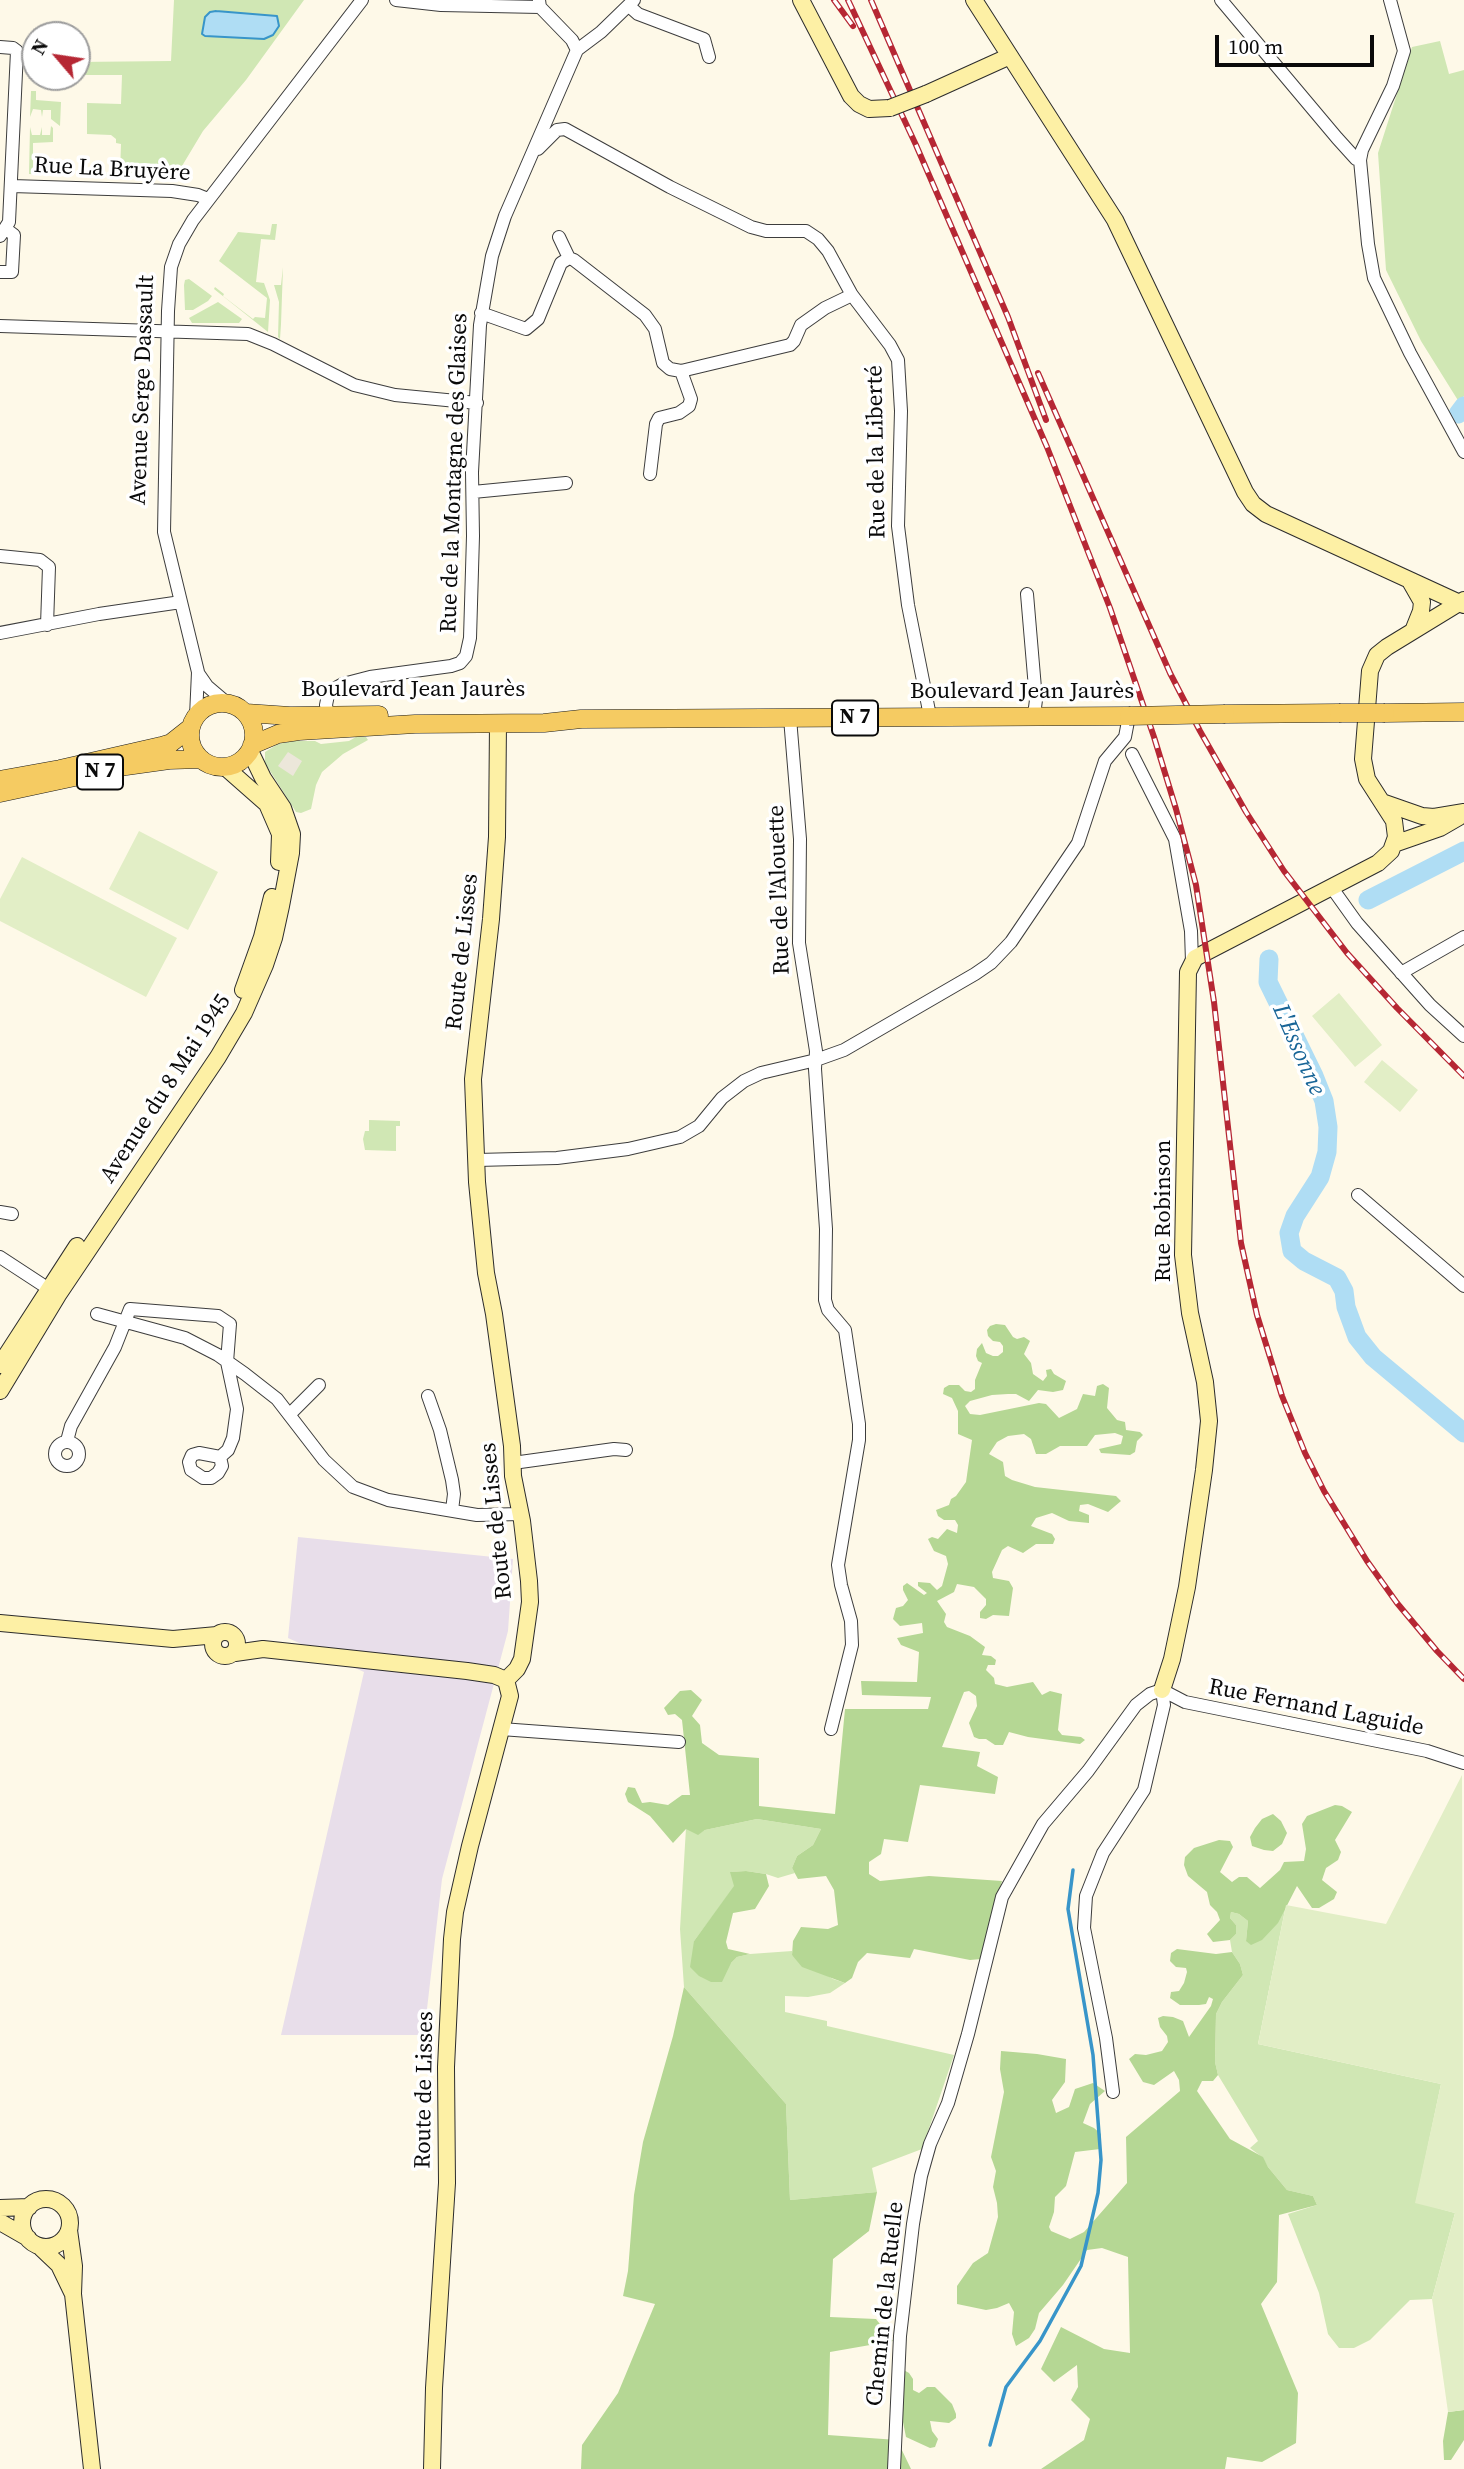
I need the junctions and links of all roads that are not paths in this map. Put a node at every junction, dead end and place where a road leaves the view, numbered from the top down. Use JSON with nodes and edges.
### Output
{"nodes":[{"id":1,"x":362,"y":0,"type":"edge"},
{"id":2,"x":396,"y":0,"type":"edge"},
{"id":3,"x":800,"y":0,"type":"edge"},
{"id":4,"x":974,"y":0,"type":"edge"},
{"id":5,"x":1221,"y":0,"type":"edge"},
{"id":6,"x":1390,"y":0,"type":"edge"},
{"id":7,"x":539,"y":3,"type":"edge"},
{"id":8,"x":631,"y":3,"type":"edge"},
{"id":9,"x":0,"y":47,"type":"edge"},
{"id":10,"x":577,"y":50,"type":"junction"},
{"id":11,"x":1010,"y":56,"type":"junction"},
{"id":12,"x":709,"y":57,"type":"dead end"},
{"id":13,"x":533,"y":154,"type":"junction"},
{"id":14,"x":1360,"y":160,"type":"junction"},
{"id":15,"x":12,"y":186,"type":"junction"},
{"id":16,"x":208,"y":200,"type":"junction"},
{"id":17,"x":3,"y":232,"type":"edge"},
{"id":18,"x":559,"y":237,"type":"dead end"},
{"id":19,"x":569,"y":258,"type":"junction"},
{"id":20,"x":0,"y":272,"type":"edge"},
{"id":21,"x":852,"y":295,"type":"junction"},
{"id":22,"x":481,"y":313,"type":"junction"},
{"id":23,"x":0,"y":326,"type":"edge"},
{"id":24,"x":167,"y":331,"type":"junction"},
{"id":25,"x":681,"y":371,"type":"junction"},
{"id":26,"x":477,"y":403,"type":"junction"},
{"id":27,"x":1464,"y":452,"type":"edge"},
{"id":28,"x":650,"y":474,"type":"dead end"},
{"id":29,"x":566,"y":483,"type":"dead end"},
{"id":30,"x":473,"y":492,"type":"junction"},
{"id":31,"x":0,"y":556,"type":"edge"},
{"id":32,"x":1410,"y":581,"type":"junction"},
{"id":33,"x":1027,"y":594,"type":"dead end"},
{"id":34,"x":181,"y":602,"type":"junction"},
{"id":35,"x":1463,"y":603,"type":"edge"},
{"id":36,"x":47,"y":625,"type":"junction"},
{"id":37,"x":1413,"y":631,"type":"junction"},
{"id":38,"x":0,"y":633,"type":"edge"},
{"id":39,"x":198,"y":672,"type":"junction"},
{"id":40,"x":227,"y":703,"type":"junction"},
{"id":41,"x":1464,"y":712,"type":"edge"},
{"id":42,"x":246,"y":713,"type":"junction"},
{"id":43,"x":1034,"y":715,"type":"junction"},
{"id":44,"x":328,"y":716,"type":"junction"},
{"id":45,"x":930,"y":716,"type":"junction"},
{"id":46,"x":1129,"y":716,"type":"junction"},
{"id":47,"x":790,"y":718,"type":"junction"},
{"id":48,"x":580,"y":719,"type":"junction"},
{"id":49,"x":193,"y":722,"type":"junction"},
{"id":50,"x":498,"y":723,"type":"junction"},
{"id":51,"x":251,"y":748,"type":"junction"},
{"id":52,"x":1132,"y":754,"type":"dead end"},
{"id":53,"x":201,"y":760,"type":"junction"},
{"id":54,"x":225,"y":767,"type":"junction"},
{"id":55,"x":0,"y":780,"type":"edge"},
{"id":56,"x":0,"y":793,"type":"edge"},
{"id":57,"x":1382,"y":802,"type":"junction"},
{"id":58,"x":1464,"y":813,"type":"edge"},
{"id":59,"x":1394,"y":844,"type":"junction"},
{"id":60,"x":1332,"y":888,"type":"junction"},
{"id":61,"x":1464,"y":937,"type":"edge"},
{"id":62,"x":1192,"y":962,"type":"junction"},
{"id":63,"x":1401,"y":973,"type":"junction"},
{"id":64,"x":1464,"y":1037,"type":"edge"},
{"id":65,"x":816,"y":1060,"type":"junction"},
{"id":66,"x":477,"y":1160,"type":"junction"},
{"id":67,"x":1358,"y":1195,"type":"dead end"},
{"id":68,"x":0,"y":1257,"type":"edge"},
{"id":69,"x":1464,"y":1286,"type":"edge"},
{"id":70,"x":53,"y":1292,"type":"junction"},
{"id":71,"x":97,"y":1314,"type":"dead end"},
{"id":72,"x":125,"y":1321,"type":"junction"},
{"id":73,"x":227,"y":1362,"type":"junction"},
{"id":74,"x":0,"y":1365,"type":"edge"},
{"id":75,"x":319,"y":1385,"type":"dead end"},
{"id":76,"x":0,"y":1391,"type":"edge"},
{"id":77,"x":428,"y":1396,"type":"dead end"},
{"id":78,"x":290,"y":1414,"type":"junction"},
{"id":79,"x":68,"y":1441,"type":"dead end"},
{"id":80,"x":626,"y":1450,"type":"dead end"},
{"id":81,"x":220,"y":1457,"type":"dead end"},
{"id":82,"x":513,"y":1462,"type":"junction"},
{"id":83,"x":452,"y":1510,"type":"junction"},
{"id":84,"x":521,"y":1514,"type":"junction"},
{"id":85,"x":0,"y":1623,"type":"edge"},
{"id":86,"x":506,"y":1680,"type":"junction"},
{"id":87,"x":1162,"y":1690,"type":"junction"},
{"id":88,"x":501,"y":1729,"type":"junction"},
{"id":89,"x":831,"y":1729,"type":"dead end"},
{"id":90,"x":679,"y":1742,"type":"dead end"},
{"id":91,"x":1464,"y":1763,"type":"edge"},
{"id":92,"x":1113,"y":2092,"type":"dead end"},
{"id":93,"x":29,"y":2207,"type":"junction"},
{"id":94,"x":0,"y":2208,"type":"edge"},
{"id":95,"x":0,"y":2222,"type":"edge"},
{"id":96,"x":69,"y":2230,"type":"junction"},
{"id":97,"x":33,"y":2242,"type":"junction"},
{"id":98,"x":73,"y":2294,"type":"junction"},
{"id":99,"x":92,"y":2469,"type":"edge"},
{"id":100,"x":432,"y":2469,"type":"edge"},
{"id":101,"x":894,"y":2469,"type":"edge"}],
"edges":[{"from":1,"to":16,"type":"street","name":"Avenue Serge Dassault"},
{"from":2,"to":7,"type":"street"},
{"from":3,"to":11,"type":"street","bridge":true},
{"from":4,"to":11,"type":"street"},
{"from":5,"to":14,"type":"street"},
{"from":6,"to":14,"type":"street"},
{"from":7,"to":10,"type":"street"},
{"from":8,"to":10,"type":"street"},
{"from":8,"to":12,"type":"street"},
{"from":9,"to":15,"type":"street"},
{"from":10,"to":13,"type":"street","name":"Rue de la Montagne des Glaises"},
{"from":11,"to":32,"type":"street"},
{"from":13,"to":21,"type":"street","name":"Rue de la Liberté"},
{"from":13,"to":22,"type":"street","name":"Rue de la Montagne des Glaises"},
{"from":14,"to":27,"type":"street"},
{"from":15,"to":16,"type":"street","name":"Rue La Bruyère"},
{"from":15,"to":17,"type":"street"},
{"from":16,"to":24,"type":"street","name":"Avenue Serge Dassault"},
{"from":17,"to":20,"type":"street"},
{"from":18,"to":19,"type":"street"},
{"from":19,"to":22,"type":"street"},
{"from":19,"to":25,"type":"street"},
{"from":21,"to":25,"type":"street"},
{"from":21,"to":45,"type":"street","name":"Rue de la Liberté"},
{"from":22,"to":26,"type":"street","name":"Rue de la Montagne des Glaises"},
{"from":23,"to":24,"type":"street"},
{"from":24,"to":26,"type":"street"},
{"from":24,"to":34,"type":"street","name":"Avenue Serge Dassault"},
{"from":25,"to":28,"type":"street"},
{"from":26,"to":30,"type":"street","name":"Rue de la Montagne des Glaises"},
{"from":29,"to":30,"type":"street"},
{"from":30,"to":44,"type":"street","name":"Rue de la Montagne des Glaises"},
{"from":31,"to":36,"type":"street"},
{"from":32,"to":35,"type":"street"},
{"from":32,"to":37,"type":"street"},
{"from":33,"to":43,"type":"street"},
{"from":34,"to":36,"type":"street"},
{"from":34,"to":39,"type":"street","name":"Avenue Serge Dassault"},
{"from":35,"to":37,"type":"street"},
{"from":36,"to":38,"type":"street"},
{"from":37,"to":57,"type":"street"},
{"from":39,"to":40,"type":"street","name":"Avenue Serge Dassault"},
{"from":39,"to":49,"type":"street","name":"Avenue Serge Dassault"},
{"from":40,"to":42,"type":"main road"},
{"from":40,"to":49,"type":"main road"},
{"from":41,"to":46,"type":"main road","name":"Boulevard Jean Jaurès","number":"N 7","bridge":true},
{"from":42,"to":44,"type":"main road","name":"Boulevard Jean Jaurès","number":"N 7"},
{"from":42,"to":51,"type":"main road"},
{"from":43,"to":45,"type":"main road","name":"Boulevard Jean Jaurès","number":"N 7"},
{"from":43,"to":46,"type":"main road","name":"Boulevard Jean Jaurès","number":"N 7"},
{"from":44,"to":48,"type":"main road","name":"Boulevard Jean Jaurès","number":"N 7"},
{"from":45,"to":47,"type":"main road","name":"Boulevard Jean Jaurès","number":"N 7"},
{"from":46,"to":65,"type":"street"},
{"from":47,"to":48,"type":"main road","name":"Boulevard Jean Jaurès","number":"N 7"},
{"from":47,"to":65,"type":"street","name":"Rue de l'Alouette"},
{"from":48,"to":50,"type":"main road","name":"Boulevard Jean Jaurès","number":"N 7"},
{"from":49,"to":53,"type":"main road"},
{"from":49,"to":55,"type":"main road","number":"N 7"},
{"from":50,"to":51,"type":"main road","name":"Boulevard Jean Jaurès","number":"N 7"},
{"from":50,"to":66,"type":"street","name":"Route de Lisses"},
{"from":51,"to":54,"type":"main road"},
{"from":51,"to":70,"type":"street","name":"Avenue du 8 Mai 1945"},
{"from":52,"to":62,"type":"street"},
{"from":53,"to":54,"type":"main road"},
{"from":53,"to":56,"type":"main road","number":"N 7"},
{"from":54,"to":70,"type":"street","name":"Avenue du 8 Mai 1945"},
{"from":57,"to":58,"type":"street"},
{"from":57,"to":59,"type":"street"},
{"from":58,"to":59,"type":"street"},
{"from":59,"to":60,"type":"street"},
{"from":60,"to":62,"type":"street"},
{"from":60,"to":63,"type":"street"},
{"from":61,"to":63,"type":"street"},
{"from":62,"to":87,"type":"street","name":"Rue Robinson"},
{"from":63,"to":64,"type":"street"},
{"from":65,"to":66,"type":"street"},
{"from":65,"to":89,"type":"street","name":"Rue de l'Alouette"},
{"from":66,"to":82,"type":"street","name":"Route de Lisses"},
{"from":67,"to":69,"type":"street"},
{"from":68,"to":70,"type":"street"},
{"from":70,"to":74,"type":"street","name":"Avenue du 8 Mai 1945"},
{"from":70,"to":76,"type":"street","name":"Avenue du 8 Mai 1945"},
{"from":71,"to":72,"type":"street"},
{"from":72,"to":73,"type":"street"},
{"from":72,"to":73,"type":"street"},
{"from":72,"to":79,"type":"street"},
{"from":73,"to":78,"type":"street"},
{"from":73,"to":81,"type":"street"},
{"from":75,"to":78,"type":"street"},
{"from":77,"to":83,"type":"street"},
{"from":78,"to":83,"type":"street"},
{"from":80,"to":82,"type":"street"},
{"from":82,"to":84,"type":"street","name":"Route de Lisses"},
{"from":83,"to":84,"type":"street"},
{"from":84,"to":86,"type":"street","name":"Route de Lisses"},
{"from":85,"to":86,"type":"street"},
{"from":86,"to":88,"type":"street","name":"Route de Lisses"},
{"from":87,"to":91,"type":"street","name":"Rue Fernand Laguide"},
{"from":87,"to":92,"type":"street"},
{"from":87,"to":101,"type":"street","name":"Chemin de la Ruelle"},
{"from":88,"to":90,"type":"street"},
{"from":88,"to":100,"type":"street","name":"Route de Lisses"},
{"from":93,"to":94,"type":"street"},
{"from":93,"to":96,"type":"street"},
{"from":93,"to":97,"type":"street"},
{"from":95,"to":97,"type":"street"},
{"from":96,"to":97,"type":"street"},
{"from":96,"to":98,"type":"street"},
{"from":97,"to":98,"type":"street"},
{"from":98,"to":99,"type":"street"}]}
